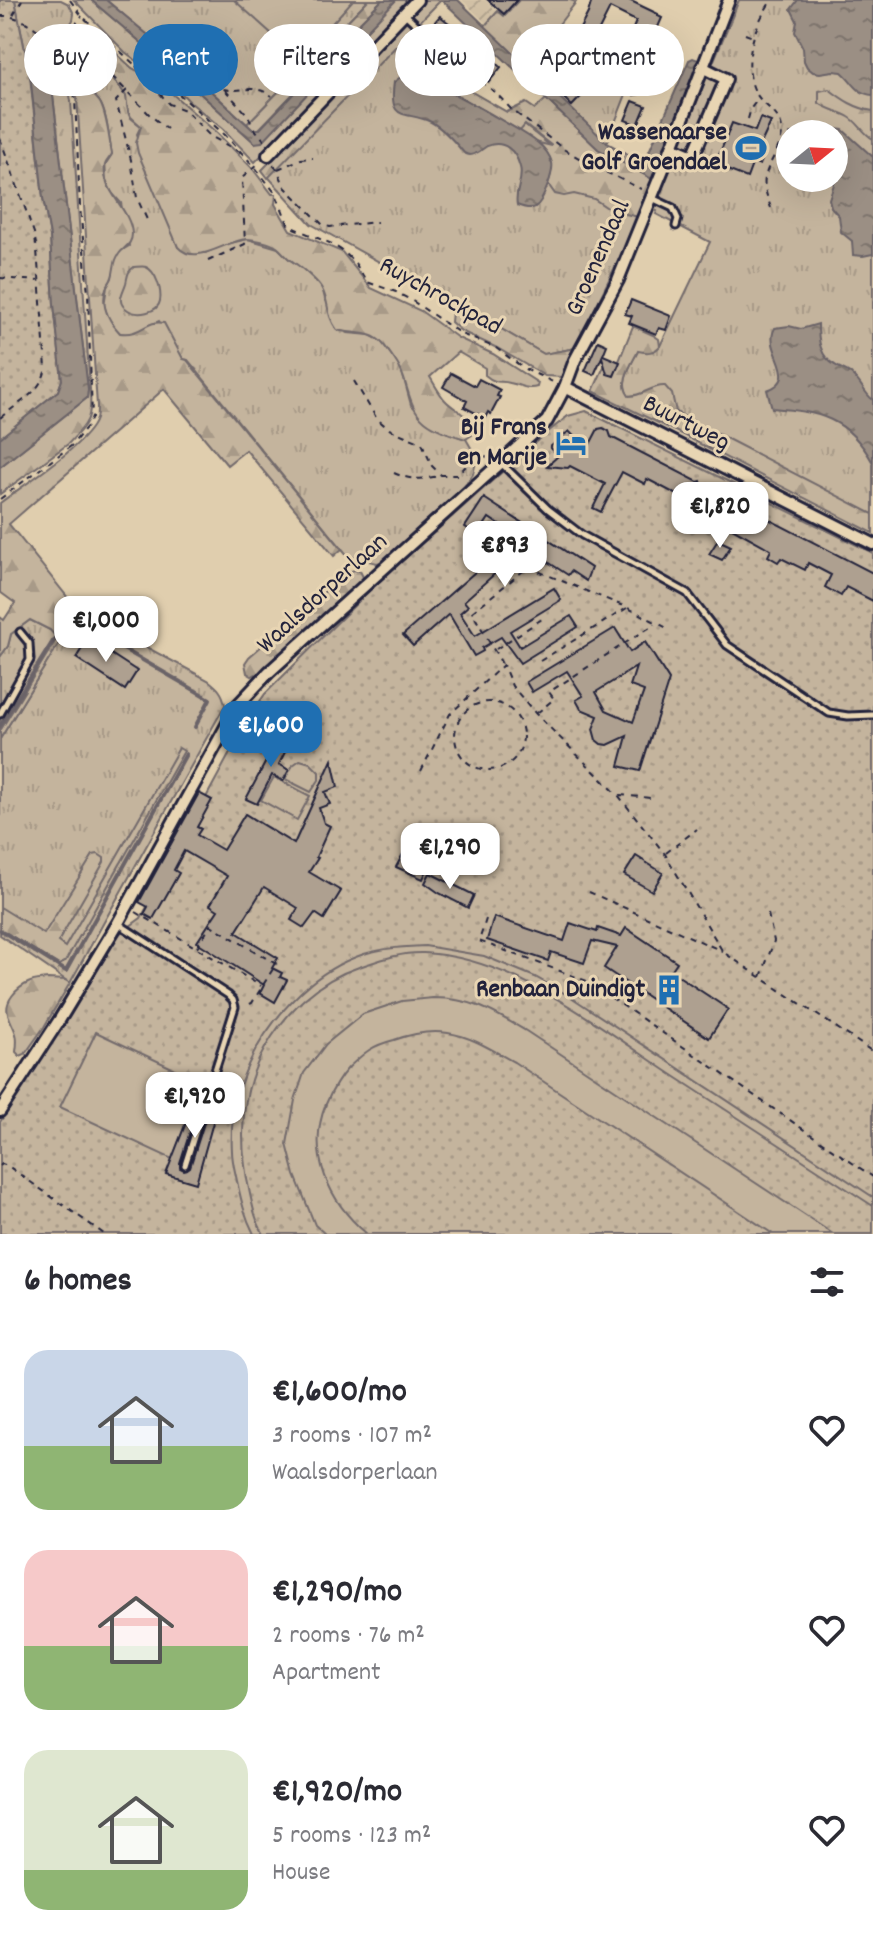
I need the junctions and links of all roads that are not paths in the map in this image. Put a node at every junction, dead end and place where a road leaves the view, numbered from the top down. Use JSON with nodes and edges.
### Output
{"nodes":[{"id":1,"x":417,"y":0,"type":"edge"},
{"id":2,"x":729,"y":0,"type":"edge"},
{"id":3,"x":405,"y":13,"type":"junction"},
{"id":4,"x":416,"y":24,"type":"edge"},
{"id":5,"x":702,"y":67,"type":"junction"},
{"id":6,"x":672,"y":147,"type":"junction"},
{"id":7,"x":269,"y":158,"type":"road end"},
{"id":8,"x":651,"y":196,"type":"junction"},
{"id":9,"x":676,"y":226,"type":"dead end"},
{"id":10,"x":565,"y":387,"type":"junction"},
{"id":11,"x":500,"y":464,"type":"junction"},
{"id":12,"x":873,"y":544,"type":"edge"},
{"id":13,"x":20,"y":632,"type":"dead end"},
{"id":14,"x":238,"y":705,"type":"junction"},
{"id":15,"x":254,"y":712,"type":"dead end"},
{"id":16,"x":0,"y":714,"type":"edge"},
{"id":17,"x":873,"y":715,"type":"edge"},
{"id":18,"x":118,"y":923,"type":"junction"},
{"id":19,"x":0,"y":1111,"type":"edge"},
{"id":20,"x":185,"y":1165,"type":"dead end"}],
"edges":[{"from":1,"to":3,"type":"street"},
{"from":2,"to":5,"type":"street","name":"Groenendaal"},
{"from":3,"to":4,"type":"lane"},
{"from":3,"to":7,"type":"street"},
{"from":5,"to":6,"type":"street","name":"Groenendaal"},
{"from":5,"to":6,"type":"street"},
{"from":6,"to":8,"type":"street","name":"Groenendaal"},
{"from":8,"to":9,"type":"lane"},
{"from":8,"to":10,"type":"street","name":"Groenendaal"},
{"from":10,"to":11,"type":"street","name":"Waalsdorperlaan"},
{"from":10,"to":12,"type":"street","name":"Buurtweg"},
{"from":11,"to":14,"type":"street","name":"Waalsdorperlaan"},
{"from":11,"to":17,"type":"lane"},
{"from":13,"to":16,"type":"lane"},
{"from":14,"to":15,"type":"lane"},
{"from":14,"to":18,"type":"street","name":"Waalsdorperlaan"},
{"from":18,"to":19,"type":"street","name":"Waalsdorperlaan"},
{"from":18,"to":20,"type":"lane"}]}
